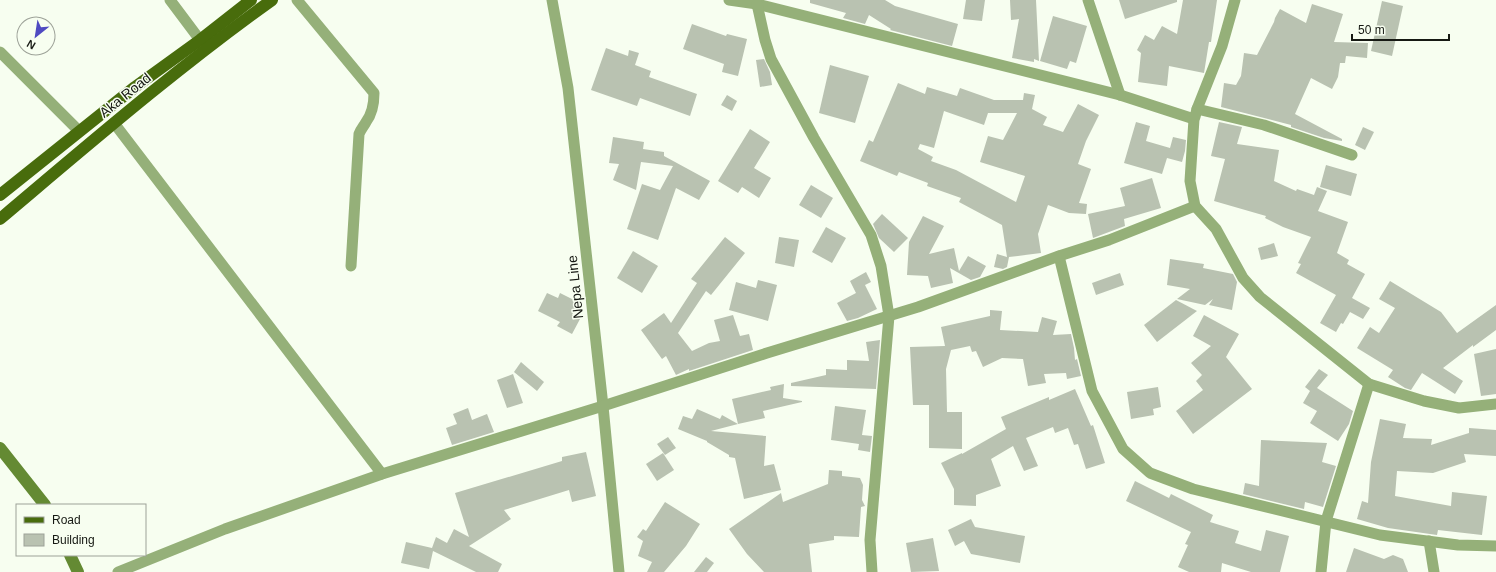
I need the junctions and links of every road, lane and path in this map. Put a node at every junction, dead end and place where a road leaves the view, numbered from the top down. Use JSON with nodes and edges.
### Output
{"nodes":[{"id":1,"x":170,"y":0,"type":"edge"},
{"id":2,"x":251,"y":0,"type":"edge"},
{"id":3,"x":272,"y":0,"type":"edge"},
{"id":4,"x":297,"y":0,"type":"edge"},
{"id":5,"x":552,"y":0,"type":"edge"},
{"id":6,"x":1088,"y":0,"type":"edge"},
{"id":7,"x":1235,"y":0,"type":"edge"},
{"id":8,"x":734,"y":1,"type":"edge"},
{"id":9,"x":757,"y":4,"type":"junction"},
{"id":10,"x":200,"y":40,"type":"junction"},
{"id":11,"x":0,"y":52,"type":"edge"},
{"id":12,"x":1120,"y":95,"type":"junction"},
{"id":13,"x":1195,"y":114,"type":"junction"},
{"id":14,"x":114,"y":123,"type":"junction"},
{"id":15,"x":79,"y":131,"type":"junction"},
{"id":16,"x":1352,"y":155,"type":"dead end"},
{"id":17,"x":0,"y":195,"type":"edge"},
{"id":18,"x":1195,"y":206,"type":"junction"},
{"id":19,"x":0,"y":220,"type":"edge"},
{"id":20,"x":1059,"y":256,"type":"junction"},
{"id":21,"x":352,"y":266,"type":"dead end"},
{"id":22,"x":889,"y":316,"type":"junction"},
{"id":23,"x":1369,"y":384,"type":"junction"},
{"id":24,"x":1496,"y":404,"type":"edge"},
{"id":25,"x":603,"y":406,"type":"junction"},
{"id":26,"x":0,"y":448,"type":"edge"},
{"id":27,"x":382,"y":474,"type":"junction"},
{"id":28,"x":43,"y":504,"type":"edge"},
{"id":29,"x":1326,"y":521,"type":"junction"},
{"id":30,"x":1430,"y":541,"type":"junction"},
{"id":31,"x":1496,"y":546,"type":"edge"},
{"id":32,"x":70,"y":556,"type":"edge"},
{"id":33,"x":78,"y":572,"type":"edge"},
{"id":34,"x":118,"y":572,"type":"edge"},
{"id":35,"x":619,"y":572,"type":"edge"},
{"id":36,"x":872,"y":572,"type":"edge"},
{"id":37,"x":1321,"y":572,"type":"edge"},
{"id":38,"x":1434,"y":572,"type":"edge"}],
"edges":[{"from":1,"to":10,"type":"street"},
{"from":2,"to":10,"type":"main road","name":"Aka Road"},
{"from":3,"to":14,"type":"main road","name":"Aka Road"},
{"from":4,"to":21,"type":"street"},
{"from":5,"to":25,"type":"street","name":"Nepa Line"},
{"from":6,"to":12,"type":"street"},
{"from":7,"to":13,"type":"street"},
{"from":8,"to":9,"type":"street"},
{"from":9,"to":12,"type":"street"},
{"from":9,"to":22,"type":"street"},
{"from":10,"to":15,"type":"main road","name":"Aka Road"},
{"from":11,"to":15,"type":"street"},
{"from":12,"to":13,"type":"street"},
{"from":13,"to":16,"type":"street"},
{"from":13,"to":18,"type":"street"},
{"from":14,"to":19,"type":"main road","name":"Aka Road"},
{"from":14,"to":27,"type":"street"},
{"from":15,"to":17,"type":"main road","name":"Aka Road"},
{"from":18,"to":20,"type":"street"},
{"from":18,"to":23,"type":"street"},
{"from":20,"to":22,"type":"street"},
{"from":20,"to":29,"type":"street"},
{"from":22,"to":25,"type":"street"},
{"from":22,"to":36,"type":"street"},
{"from":23,"to":24,"type":"street"},
{"from":23,"to":29,"type":"street"},
{"from":25,"to":27,"type":"street"},
{"from":25,"to":35,"type":"street","name":"Nepa Line"},
{"from":26,"to":28,"type":"street"},
{"from":27,"to":34,"type":"street"},
{"from":29,"to":30,"type":"street"},
{"from":29,"to":37,"type":"street"},
{"from":30,"to":31,"type":"street"},
{"from":30,"to":38,"type":"street"},
{"from":32,"to":33,"type":"street"}]}
